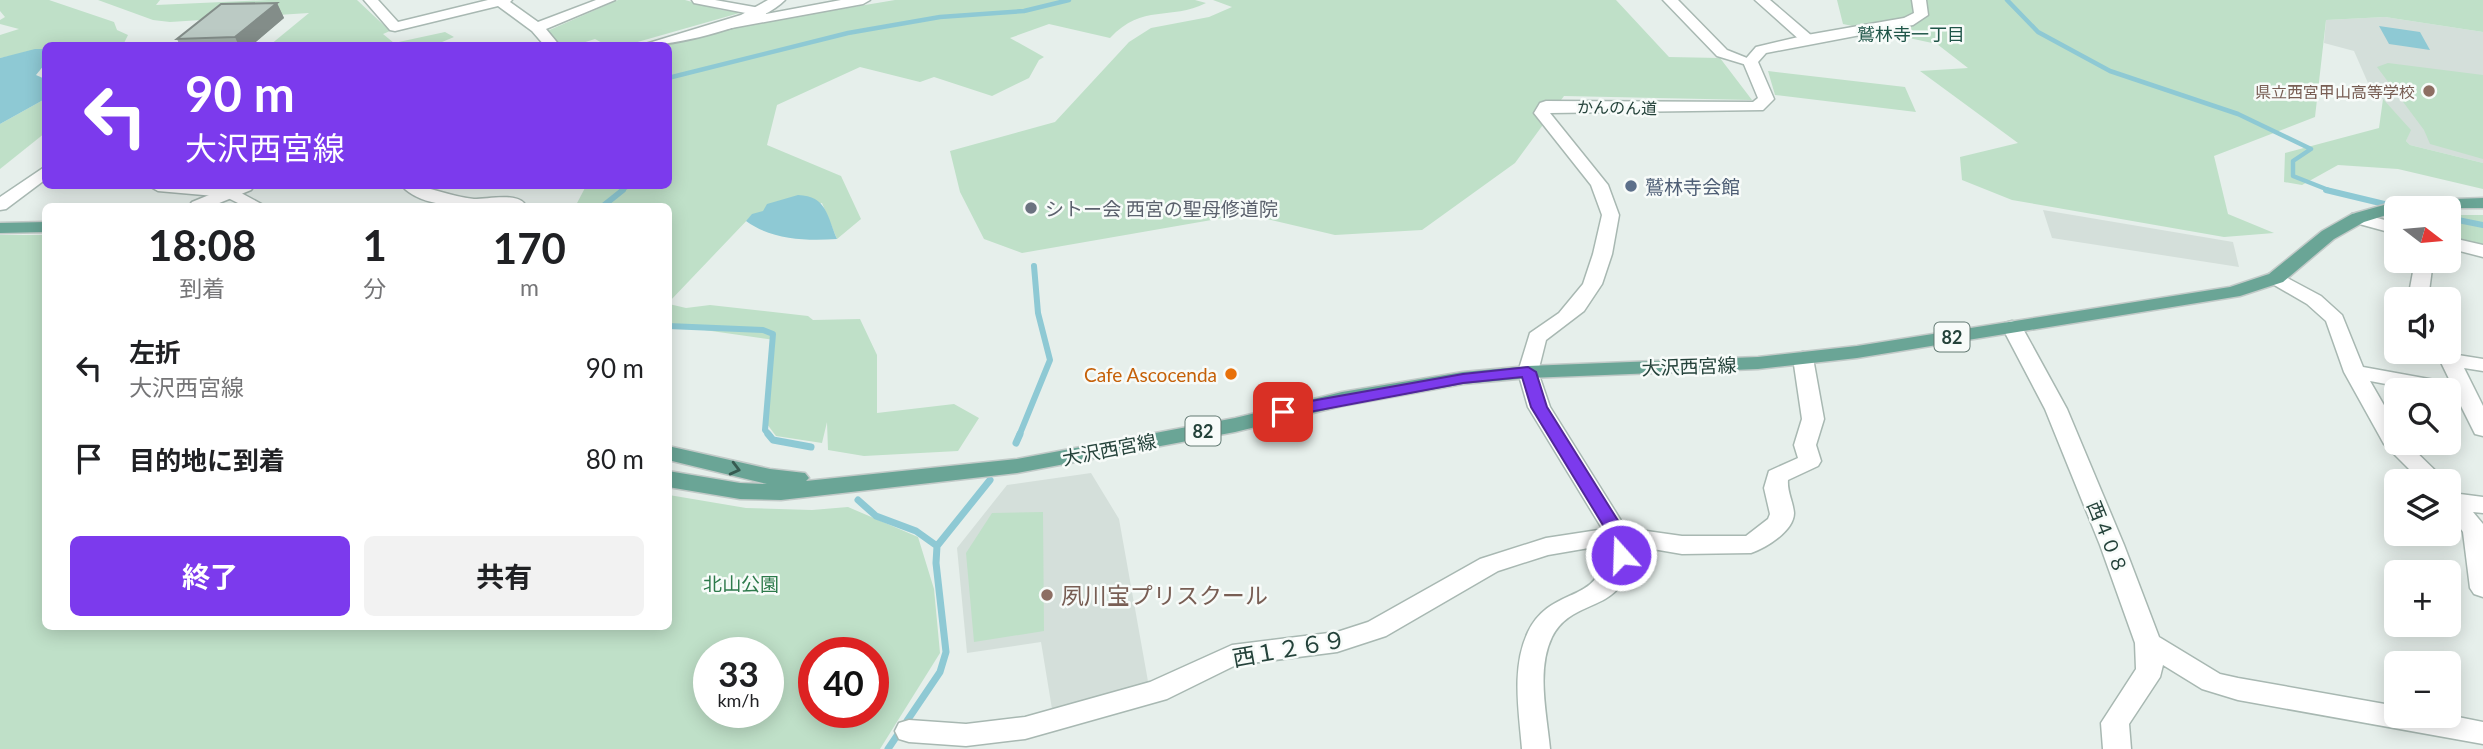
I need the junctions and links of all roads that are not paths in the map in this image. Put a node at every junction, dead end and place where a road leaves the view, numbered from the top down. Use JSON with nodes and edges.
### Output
{"nodes":[{"id":1,"x":371,"y":0,"type":"edge"},
{"id":2,"x":608,"y":0,"type":"edge"},
{"id":3,"x":699,"y":0,"type":"edge"},
{"id":4,"x":778,"y":0,"type":"edge"},
{"id":5,"x":863,"y":0,"type":"edge"},
{"id":6,"x":1670,"y":0,"type":"edge"},
{"id":7,"x":1762,"y":0,"type":"edge"},
{"id":8,"x":1919,"y":0,"type":"edge"},
{"id":9,"x":502,"y":1,"type":"edge"},
{"id":10,"x":760,"y":12,"type":"junction"},
{"id":11,"x":717,"y":26,"type":"junction"},
{"id":12,"x":537,"y":28,"type":"junction"},
{"id":13,"x":1807,"y":39,"type":"junction"},
{"id":14,"x":548,"y":42,"type":"edge"},
{"id":15,"x":660,"y":42,"type":"edge"},
{"id":16,"x":1750,"y":62,"type":"junction"},
{"id":17,"x":42,"y":175,"type":"edge"},
{"id":18,"x":237,"y":189,"type":"edge"},
{"id":19,"x":417,"y":189,"type":"edge"},
{"id":20,"x":205,"y":203,"type":"edge"},
{"id":21,"x":253,"y":203,"type":"edge"},
{"id":22,"x":453,"y":203,"type":"edge"},
{"id":23,"x":2483,"y":203,"type":"edge"},
{"id":24,"x":0,"y":205,"type":"edge"},
{"id":25,"x":2358,"y":218,"type":"junction"},
{"id":26,"x":2384,"y":226,"type":"edge"},
{"id":27,"x":42,"y":227,"type":"edge"},
{"id":28,"x":0,"y":228,"type":"edge"},
{"id":29,"x":2461,"y":245,"type":"edge"},
{"id":30,"x":2483,"y":250,"type":"edge"},
{"id":31,"x":2276,"y":278,"type":"junction"},
{"id":32,"x":2011,"y":327,"type":"junction"},
{"id":33,"x":1803,"y":358,"type":"junction"},
{"id":34,"x":2461,"y":359,"type":"edge"},
{"id":35,"x":2453,"y":364,"type":"edge"},
{"id":36,"x":2483,"y":365,"type":"edge"},
{"id":37,"x":1528,"y":372,"type":"junction"},
{"id":38,"x":2354,"y":372,"type":"junction"},
{"id":39,"x":2467,"y":393,"type":"junction"},
{"id":40,"x":2483,"y":429,"type":"edge"},
{"id":41,"x":672,"y":454,"type":"edge"},
{"id":42,"x":2422,"y":469,"type":"edge"},
{"id":43,"x":876,"y":480,"type":"junction"},
{"id":44,"x":672,"y":481,"type":"edge"},
{"id":45,"x":2461,"y":499,"type":"edge"},
{"id":46,"x":2483,"y":505,"type":"edge"},
{"id":47,"x":2461,"y":510,"type":"edge"},
{"id":48,"x":1618,"y":535,"type":"junction"},
{"id":49,"x":2483,"y":587,"type":"edge"},
{"id":50,"x":2148,"y":643,"type":"junction"},
{"id":51,"x":909,"y":731,"type":"dead end"},
{"id":52,"x":2483,"y":733,"type":"edge"},
{"id":53,"x":1536,"y":749,"type":"edge"},
{"id":54,"x":2117,"y":749,"type":"edge"}],
"edges":[{"from":1,"to":9,"type":"street"},
{"from":2,"to":12,"type":"street"},
{"from":3,"to":10,"type":"street"},
{"from":4,"to":10,"type":"street"},
{"from":5,"to":11,"type":"street"},
{"from":6,"to":16,"type":"street"},
{"from":7,"to":13,"type":"street"},
{"from":8,"to":13,"type":"street"},
{"from":9,"to":12,"type":"street"},
{"from":10,"to":11,"type":"street"},
{"from":11,"to":15,"type":"street"},
{"from":12,"to":14,"type":"street"},
{"from":13,"to":16,"type":"street"},
{"from":16,"to":37,"type":"street","name":"かんのん道"},
{"from":17,"to":24,"type":"street"},
{"from":18,"to":20,"type":"street"},
{"from":18,"to":21,"type":"street"},
{"from":19,"to":22,"type":"street"},
{"from":23,"to":25,"type":"main road","name":"大沢西宮線","number":"82"},
{"from":25,"to":26,"type":"street"},
{"from":25,"to":31,"type":"main road","name":"大沢西宮線","number":"82"},
{"from":27,"to":28,"type":"main road"},
{"from":29,"to":30,"type":"street"},
{"from":31,"to":32,"type":"main road","name":"大沢西宮線","number":"82"},
{"from":31,"to":38,"type":"street"},
{"from":32,"to":33,"type":"main road","name":"大沢西宮線","number":"82"},
{"from":32,"to":50,"type":"street","name":"西４０８"},
{"from":33,"to":37,"type":"main road","name":"大沢西宮線","number":"82"},
{"from":33,"to":48,"type":"street","name":"西１２６９"},
{"from":34,"to":36,"type":"street"},
{"from":35,"to":39,"type":"street"},
{"from":37,"to":43,"type":"main road","name":"大沢西宮線","number":"82"},
{"from":37,"to":48,"type":"street"},
{"from":38,"to":39,"type":"street"},
{"from":38,"to":42,"type":"street"},
{"from":39,"to":40,"type":"street"},
{"from":41,"to":43,"type":"main road","name":"大沢西宮線","number":"82","one_way":true},
{"from":43,"to":44,"type":"main road","name":"大沢西宮線","number":"82"},
{"from":45,"to":46,"type":"street"},
{"from":47,"to":49,"type":"street"},
{"from":48,"to":51,"type":"street","name":"西１２６９"},
{"from":48,"to":53,"type":"street"},
{"from":50,"to":52,"type":"street"},
{"from":50,"to":54,"type":"street","name":"西４０８"}]}
